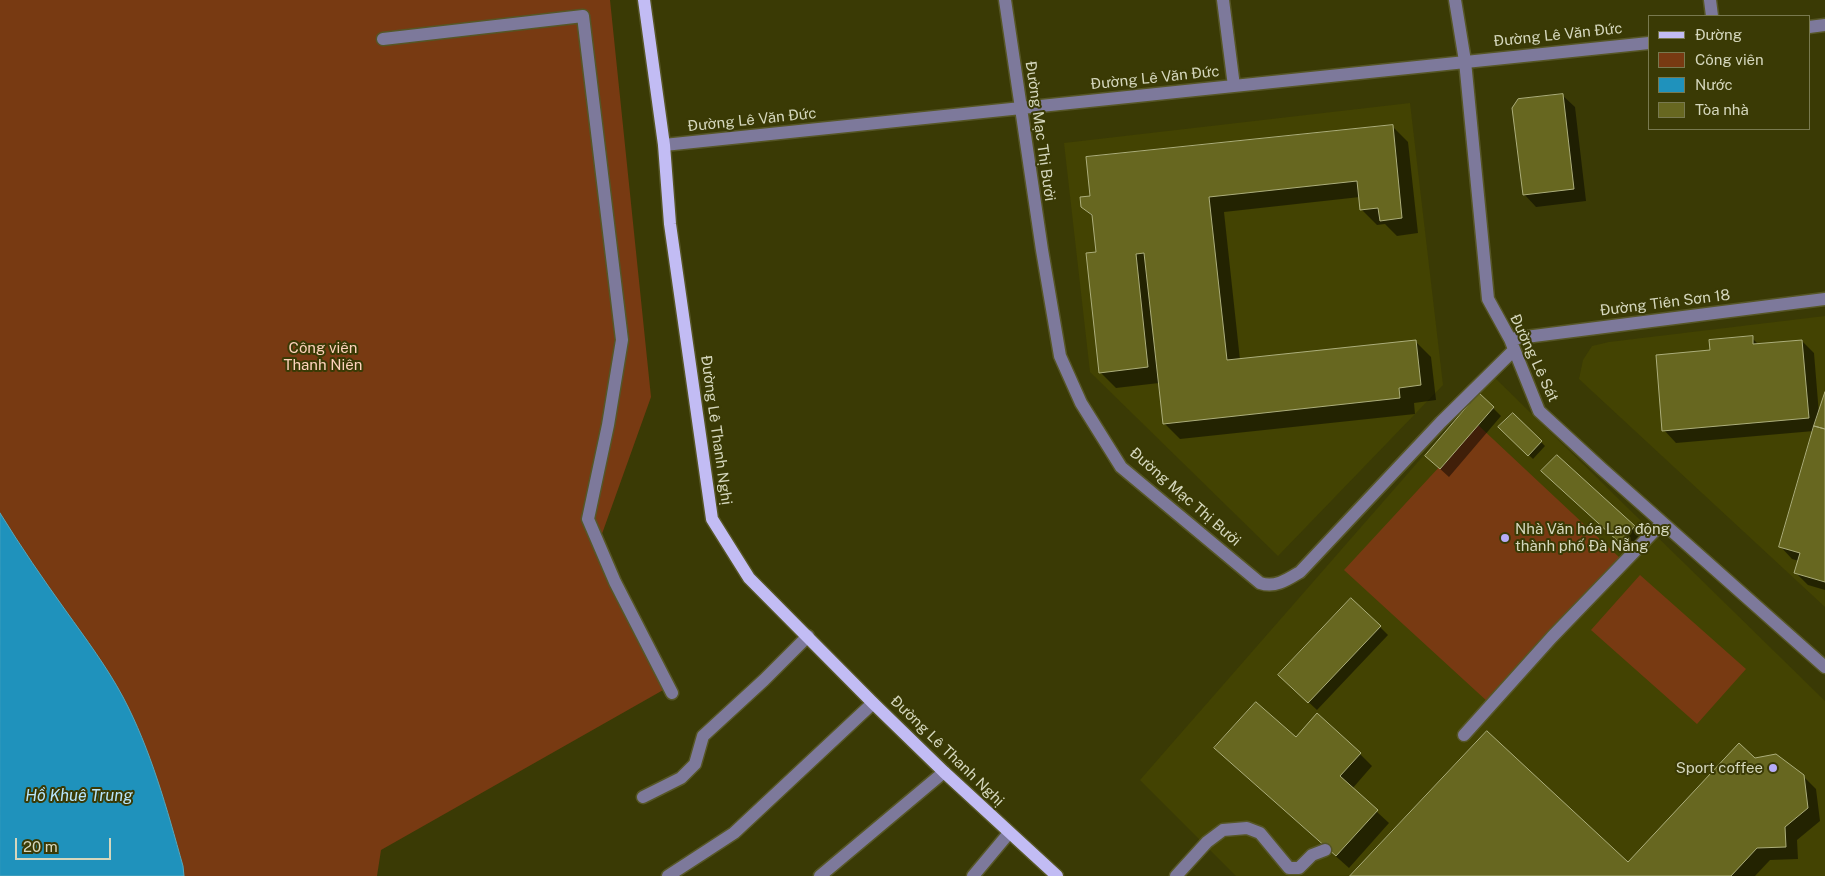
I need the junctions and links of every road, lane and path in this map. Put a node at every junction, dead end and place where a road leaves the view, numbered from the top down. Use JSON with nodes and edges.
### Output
{"nodes":[{"id":1,"x":644,"y":0,"type":"edge"},
{"id":2,"x":1005,"y":0,"type":"edge"},
{"id":3,"x":1223,"y":0,"type":"edge"},
{"id":4,"x":1455,"y":0,"type":"edge"},
{"id":5,"x":1710,"y":0,"type":"edge"},
{"id":6,"x":1712,"y":15,"type":"edge"},
{"id":7,"x":1825,"y":25,"type":"edge"},
{"id":8,"x":1810,"y":27,"type":"edge"},
{"id":9,"x":383,"y":39,"type":"dead end"},
{"id":10,"x":1648,"y":43,"type":"edge"},
{"id":11,"x":1465,"y":61,"type":"junction"},
{"id":12,"x":1234,"y":86,"type":"junction"},
{"id":13,"x":1020,"y":109,"type":"junction"},
{"id":14,"x":664,"y":145,"type":"junction"},
{"id":15,"x":1825,"y":300,"type":"edge"},
{"id":16,"x":1512,"y":345,"type":"junction"},
{"id":17,"x":1662,"y":522,"type":"junction"},
{"id":18,"x":808,"y":636,"type":"junction"},
{"id":19,"x":1825,"y":667,"type":"edge"},
{"id":20,"x":672,"y":693,"type":"dead end"},
{"id":21,"x":873,"y":703,"type":"junction"},
{"id":22,"x":1464,"y":735,"type":"dead end"},
{"id":23,"x":944,"y":772,"type":"junction"},
{"id":24,"x":643,"y":797,"type":"dead end"},
{"id":25,"x":1009,"y":833,"type":"junction"},
{"id":26,"x":1325,"y":850,"type":"dead end"},
{"id":27,"x":668,"y":876,"type":"edge"},
{"id":28,"x":820,"y":876,"type":"edge"},
{"id":29,"x":972,"y":876,"type":"edge"},
{"id":30,"x":1057,"y":876,"type":"edge"},
{"id":31,"x":1176,"y":876,"type":"edge"}],
"edges":[{"from":1,"to":14,"type":"main road","name":"Đường Lê Thanh Nghị"},
{"from":2,"to":13,"type":"street","name":"Đường Mạc Thị Bưởi"},
{"from":3,"to":12,"type":"street"},
{"from":4,"to":11,"type":"street","name":"Đường Lê Sát"},
{"from":5,"to":6,"type":"street"},
{"from":7,"to":8,"type":"street"},
{"from":9,"to":20,"type":"street"},
{"from":10,"to":11,"type":"street","name":"Đường Lê Văn Đức"},
{"from":11,"to":12,"type":"street","name":"Đường Lê Văn Đức"},
{"from":11,"to":16,"type":"street","name":"Đường Lê Sát"},
{"from":12,"to":13,"type":"street","name":"Đường Lê Văn Đức"},
{"from":13,"to":14,"type":"street","name":"Đường Lê Văn Đức"},
{"from":13,"to":16,"type":"street","name":"Đường Mạc Thị Bưởi"},
{"from":14,"to":18,"type":"main road","name":"Đường Lê Thanh Nghị"},
{"from":15,"to":16,"type":"street","name":"Đường Tiên Sơn 18"},
{"from":16,"to":17,"type":"street","name":"Đường Lê Sát"},
{"from":17,"to":19,"type":"street","name":"Đường Lê Sát"},
{"from":17,"to":22,"type":"street"},
{"from":18,"to":21,"type":"main road","name":"Đường Lê Thanh Nghị"},
{"from":18,"to":24,"type":"street"},
{"from":21,"to":23,"type":"main road","name":"Đường Lê Thanh Nghị"},
{"from":21,"to":27,"type":"street"},
{"from":23,"to":25,"type":"main road","name":"Đường Lê Thanh Nghị"},
{"from":23,"to":28,"type":"street"},
{"from":25,"to":29,"type":"street"},
{"from":25,"to":30,"type":"main road","name":"Đường Lê Thanh Nghị"},
{"from":26,"to":31,"type":"street"}]}
